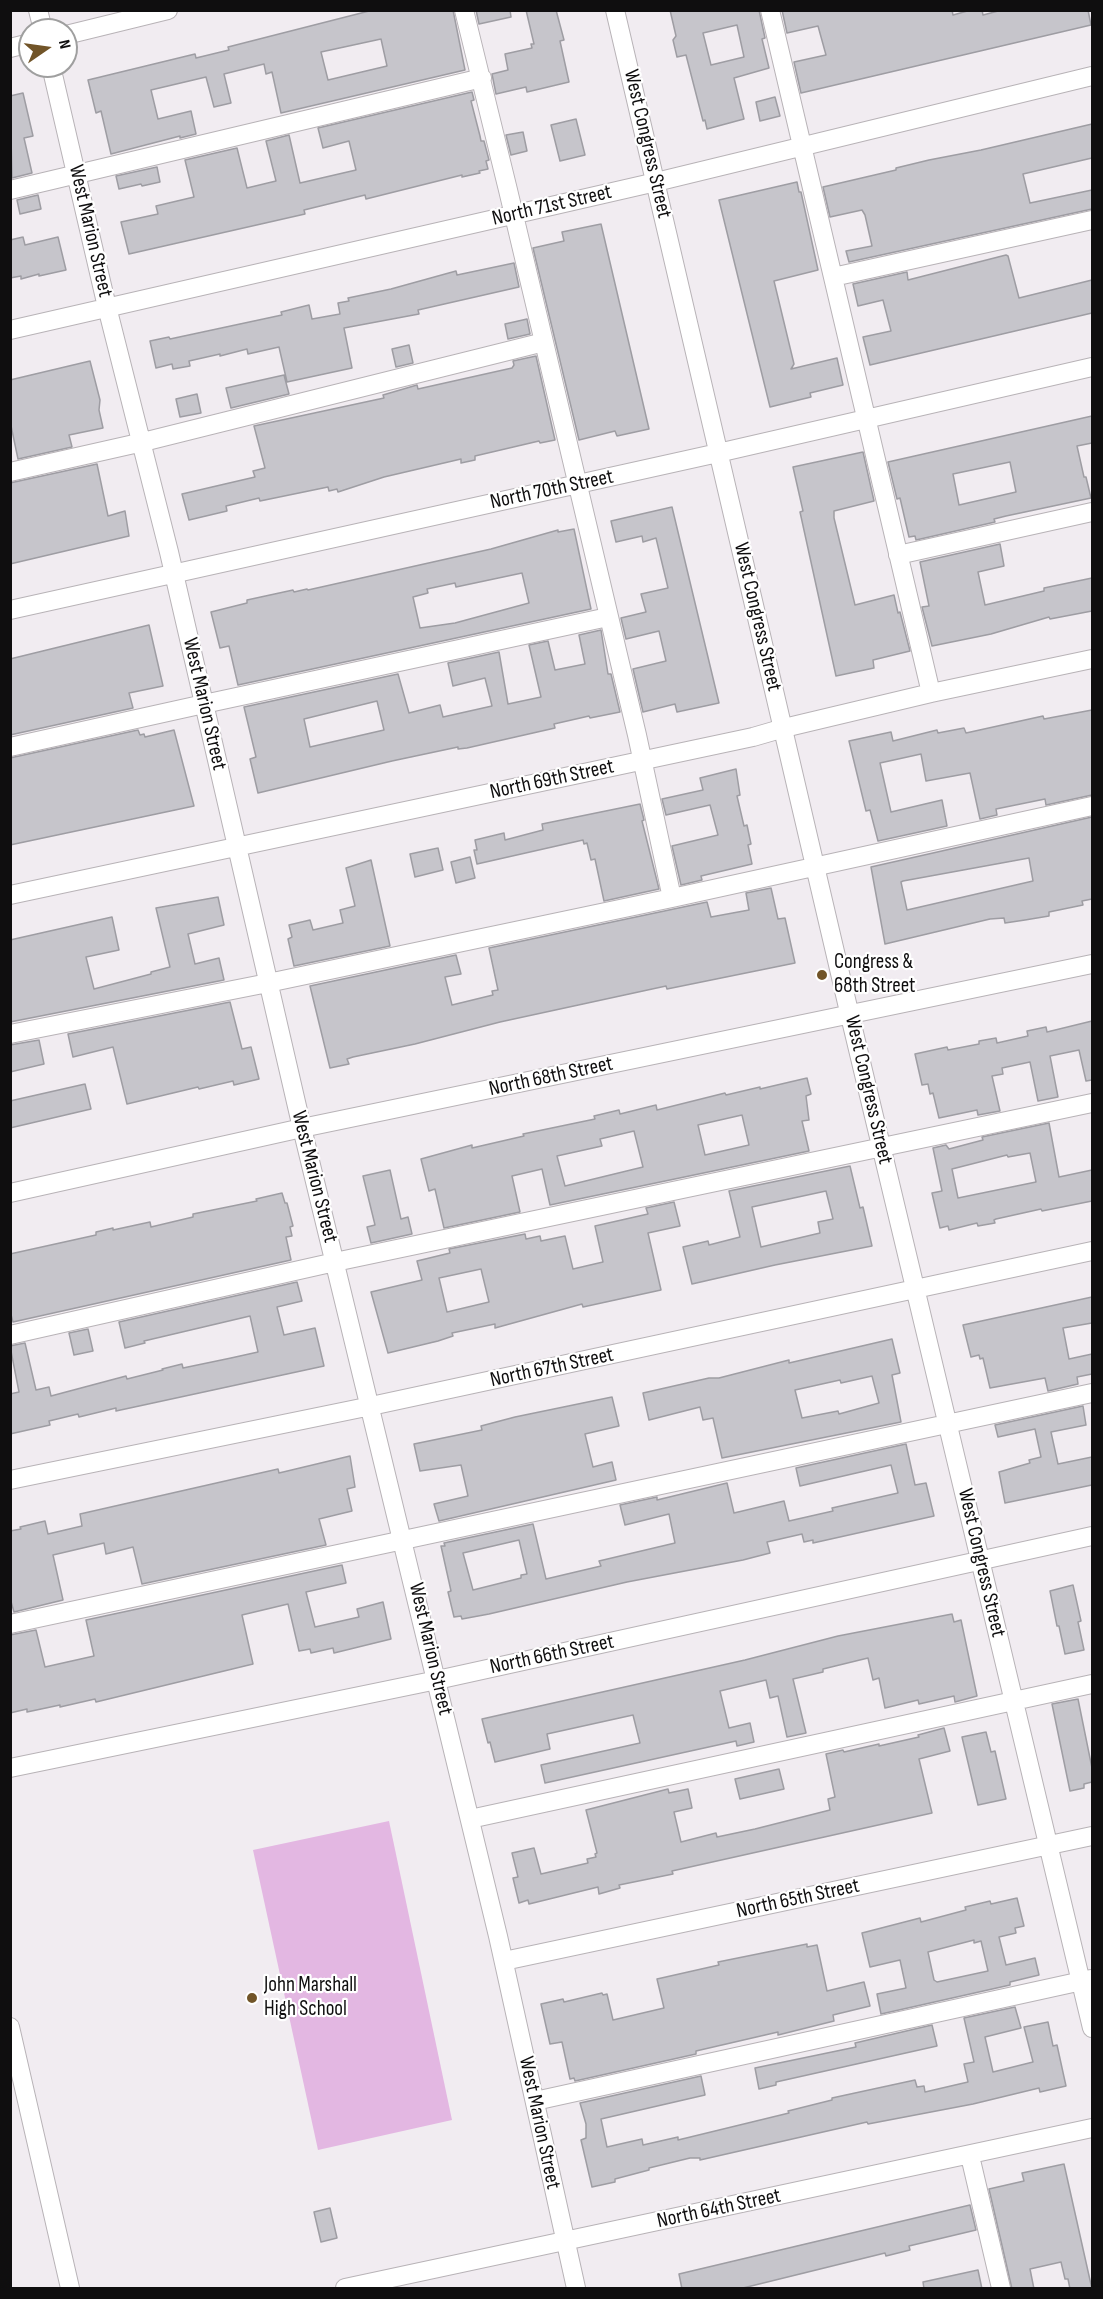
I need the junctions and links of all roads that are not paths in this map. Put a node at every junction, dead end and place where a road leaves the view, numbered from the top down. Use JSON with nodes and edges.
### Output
{"nodes":[{"id":1,"x":168,"y":10,"type":"edge"},
{"id":2,"x":464,"y":10,"type":"edge"},
{"id":3,"x":615,"y":10,"type":"edge"},
{"id":4,"x":770,"y":10,"type":"edge"},
{"id":5,"x":78,"y":32,"type":"edge"},
{"id":6,"x":1092,"y":76,"type":"edge"},
{"id":7,"x":54,"y":78,"type":"edge"},
{"id":8,"x":482,"y":78,"type":"junction"},
{"id":9,"x":803,"y":147,"type":"junction"},
{"id":10,"x":77,"y":174,"type":"junction"},
{"id":11,"x":656,"y":182,"type":"junction"},
{"id":12,"x":10,"y":190,"type":"edge"},
{"id":13,"x":514,"y":215,"type":"junction"},
{"id":14,"x":1092,"y":220,"type":"edge"},
{"id":15,"x":833,"y":277,"type":"junction"},
{"id":16,"x":107,"y":307,"type":"junction"},
{"id":17,"x":10,"y":330,"type":"edge"},
{"id":18,"x":544,"y":342,"type":"junction"},
{"id":19,"x":1092,"y":367,"type":"edge"},
{"id":20,"x":866,"y":419,"type":"junction"},
{"id":21,"x":142,"y":442,"type":"junction"},
{"id":22,"x":718,"y":453,"type":"junction"},
{"id":23,"x":10,"y":472,"type":"edge"},
{"id":24,"x":576,"y":484,"type":"junction"},
{"id":25,"x":1092,"y":512,"type":"edge"},
{"id":26,"x":898,"y":555,"type":"junction"},
{"id":27,"x":174,"y":573,"type":"junction"},
{"id":28,"x":10,"y":610,"type":"edge"},
{"id":29,"x":608,"y":617,"type":"junction"},
{"id":30,"x":1092,"y":659,"type":"edge"},
{"id":31,"x":931,"y":693,"type":"junction"},
{"id":32,"x":204,"y":704,"type":"junction"},
{"id":33,"x":783,"y":728,"type":"junction"},
{"id":34,"x":10,"y":747,"type":"edge"},
{"id":35,"x":642,"y":761,"type":"junction"},
{"id":36,"x":1092,"y":806,"type":"edge"},
{"id":37,"x":237,"y":847,"type":"junction"},
{"id":38,"x":815,"y":866,"type":"junction"},
{"id":39,"x":10,"y":895,"type":"edge"},
{"id":40,"x":672,"y":898,"type":"junction"},
{"id":41,"x":1092,"y":964,"type":"edge"},
{"id":42,"x":268,"y":983,"type":"junction"},
{"id":43,"x":850,"y":1016,"type":"junction"},
{"id":44,"x":10,"y":1034,"type":"edge"},
{"id":45,"x":1092,"y":1103,"type":"edge"},
{"id":46,"x":302,"y":1128,"type":"junction"},
{"id":47,"x":881,"y":1148,"type":"junction"},
{"id":48,"x":10,"y":1193,"type":"edge"},
{"id":49,"x":1092,"y":1251,"type":"edge"},
{"id":50,"x":335,"y":1262,"type":"junction"},
{"id":51,"x":916,"y":1290,"type":"junction"},
{"id":52,"x":10,"y":1335,"type":"edge"},
{"id":53,"x":1092,"y":1393,"type":"edge"},
{"id":54,"x":371,"y":1406,"type":"junction"},
{"id":55,"x":948,"y":1425,"type":"junction"},
{"id":56,"x":10,"y":1480,"type":"edge"},
{"id":57,"x":1092,"y":1536,"type":"edge"},
{"id":58,"x":404,"y":1541,"type":"junction"},
{"id":59,"x":980,"y":1560,"type":"junction"},
{"id":60,"x":10,"y":1624,"type":"edge"},
{"id":61,"x":437,"y":1680,"type":"junction"},
{"id":62,"x":1092,"y":1684,"type":"edge"},
{"id":63,"x":1014,"y":1701,"type":"junction"},
{"id":64,"x":10,"y":1768,"type":"edge"},
{"id":65,"x":470,"y":1819,"type":"junction"},
{"id":66,"x":1092,"y":1836,"type":"edge"},
{"id":67,"x":1049,"y":1846,"type":"junction"},
{"id":68,"x":504,"y":1961,"type":"junction"},
{"id":69,"x":1087,"y":1980,"type":"edge"},
{"id":70,"x":10,"y":2027,"type":"edge"},
{"id":71,"x":1092,"y":2028,"type":"edge"},
{"id":72,"x":535,"y":2101,"type":"junction"},
{"id":73,"x":1092,"y":2128,"type":"edge"},
{"id":74,"x":970,"y":2156,"type":"junction"},
{"id":75,"x":565,"y":2241,"type":"junction"},
{"id":76,"x":70,"y":2289,"type":"edge"},
{"id":77,"x":345,"y":2289,"type":"edge"},
{"id":78,"x":576,"y":2289,"type":"edge"},
{"id":79,"x":1001,"y":2289,"type":"edge"}],
"edges":[{"from":1,"to":5,"type":"street"},
{"from":2,"to":8,"type":"street"},
{"from":3,"to":11,"type":"street","name":"West Congress Street"},
{"from":4,"to":9,"type":"street"},
{"from":6,"to":9,"type":"street","name":"North 71st Street"},
{"from":7,"to":10,"type":"street","name":"West Marion Street"},
{"from":8,"to":10,"type":"street"},
{"from":8,"to":13,"type":"street"},
{"from":9,"to":11,"type":"street","name":"North 71st Street"},
{"from":9,"to":15,"type":"street"},
{"from":10,"to":12,"type":"street"},
{"from":10,"to":16,"type":"street","name":"West Marion Street"},
{"from":11,"to":13,"type":"street","name":"North 71st Street"},
{"from":11,"to":22,"type":"street","name":"West Congress Street"},
{"from":13,"to":16,"type":"street","name":"North 71st Street"},
{"from":13,"to":18,"type":"street"},
{"from":14,"to":15,"type":"street"},
{"from":15,"to":20,"type":"street"},
{"from":16,"to":17,"type":"street","name":"North 71st Street"},
{"from":16,"to":21,"type":"street","name":"West Marion Street"},
{"from":18,"to":21,"type":"street"},
{"from":18,"to":24,"type":"street"},
{"from":19,"to":20,"type":"street","name":"North 70th Street"},
{"from":20,"to":22,"type":"street","name":"North 70th Street"},
{"from":20,"to":26,"type":"street"},
{"from":21,"to":23,"type":"street"},
{"from":21,"to":27,"type":"street","name":"West Marion Street"},
{"from":22,"to":24,"type":"street","name":"North 70th Street"},
{"from":22,"to":33,"type":"street","name":"West Congress Street"},
{"from":24,"to":27,"type":"street","name":"North 70th Street"},
{"from":24,"to":29,"type":"street"},
{"from":25,"to":26,"type":"street"},
{"from":26,"to":31,"type":"street"},
{"from":27,"to":28,"type":"street","name":"North 70th Street"},
{"from":27,"to":32,"type":"street","name":"West Marion Street"},
{"from":29,"to":32,"type":"street"},
{"from":29,"to":35,"type":"street"},
{"from":30,"to":31,"type":"street","name":"North 69th Street"},
{"from":31,"to":33,"type":"street","name":"North 69th Street"},
{"from":32,"to":34,"type":"street"},
{"from":32,"to":37,"type":"street","name":"West Marion Street"},
{"from":33,"to":35,"type":"street","name":"North 69th Street"},
{"from":33,"to":38,"type":"street","name":"West Congress Street"},
{"from":35,"to":37,"type":"street","name":"North 69th Street"},
{"from":35,"to":40,"type":"street"},
{"from":36,"to":38,"type":"street"},
{"from":37,"to":39,"type":"street","name":"North 69th Street"},
{"from":37,"to":42,"type":"street","name":"West Marion Street"},
{"from":38,"to":40,"type":"street"},
{"from":38,"to":43,"type":"street","name":"West Congress Street"},
{"from":40,"to":42,"type":"street"},
{"from":41,"to":43,"type":"street","name":"North 68th Street"},
{"from":42,"to":44,"type":"street"},
{"from":42,"to":46,"type":"street","name":"West Marion Street"},
{"from":43,"to":46,"type":"street","name":"North 68th Street"},
{"from":43,"to":47,"type":"street","name":"West Congress Street"},
{"from":45,"to":47,"type":"street"},
{"from":46,"to":48,"type":"street","name":"North 68th Street"},
{"from":46,"to":50,"type":"street","name":"West Marion Street"},
{"from":47,"to":50,"type":"street"},
{"from":47,"to":51,"type":"street","name":"West Congress Street"},
{"from":49,"to":51,"type":"street","name":"North 67th Street"},
{"from":50,"to":52,"type":"street"},
{"from":50,"to":54,"type":"street","name":"West Marion Street"},
{"from":51,"to":54,"type":"street","name":"North 67th Street"},
{"from":51,"to":55,"type":"street","name":"West Congress Street"},
{"from":53,"to":55,"type":"street"},
{"from":54,"to":56,"type":"street","name":"North 67th Street"},
{"from":54,"to":58,"type":"street","name":"West Marion Street"},
{"from":55,"to":58,"type":"street"},
{"from":55,"to":59,"type":"street","name":"West Congress Street"},
{"from":57,"to":59,"type":"street","name":"North 66th Street"},
{"from":58,"to":60,"type":"street"},
{"from":58,"to":61,"type":"street","name":"West Marion Street"},
{"from":59,"to":61,"type":"street","name":"North 66th Street"},
{"from":59,"to":63,"type":"street","name":"West Congress Street"},
{"from":61,"to":64,"type":"street","name":"North 66th Street"},
{"from":61,"to":65,"type":"street","name":"West Marion Street"},
{"from":62,"to":63,"type":"street"},
{"from":63,"to":65,"type":"street"},
{"from":63,"to":67,"type":"street","name":"West Congress Street"},
{"from":65,"to":68,"type":"street","name":"West Marion Street"},
{"from":66,"to":67,"type":"street","name":"North 65th Street"},
{"from":67,"to":68,"type":"street","name":"North 65th Street"},
{"from":67,"to":69,"type":"street","name":"West Congress Street"},
{"from":68,"to":72,"type":"street","name":"West Marion Street"},
{"from":69,"to":71,"type":"street","name":"West Congress Street"},
{"from":69,"to":72,"type":"street"},
{"from":70,"to":76,"type":"street"},
{"from":72,"to":75,"type":"street","name":"West Marion Street"},
{"from":73,"to":74,"type":"street","name":"North 64th Street"},
{"from":74,"to":75,"type":"street","name":"North 64th Street"},
{"from":74,"to":79,"type":"street"},
{"from":75,"to":77,"type":"street","name":"North 64th Street"},
{"from":75,"to":78,"type":"street","name":"West Marion Street"}]}
